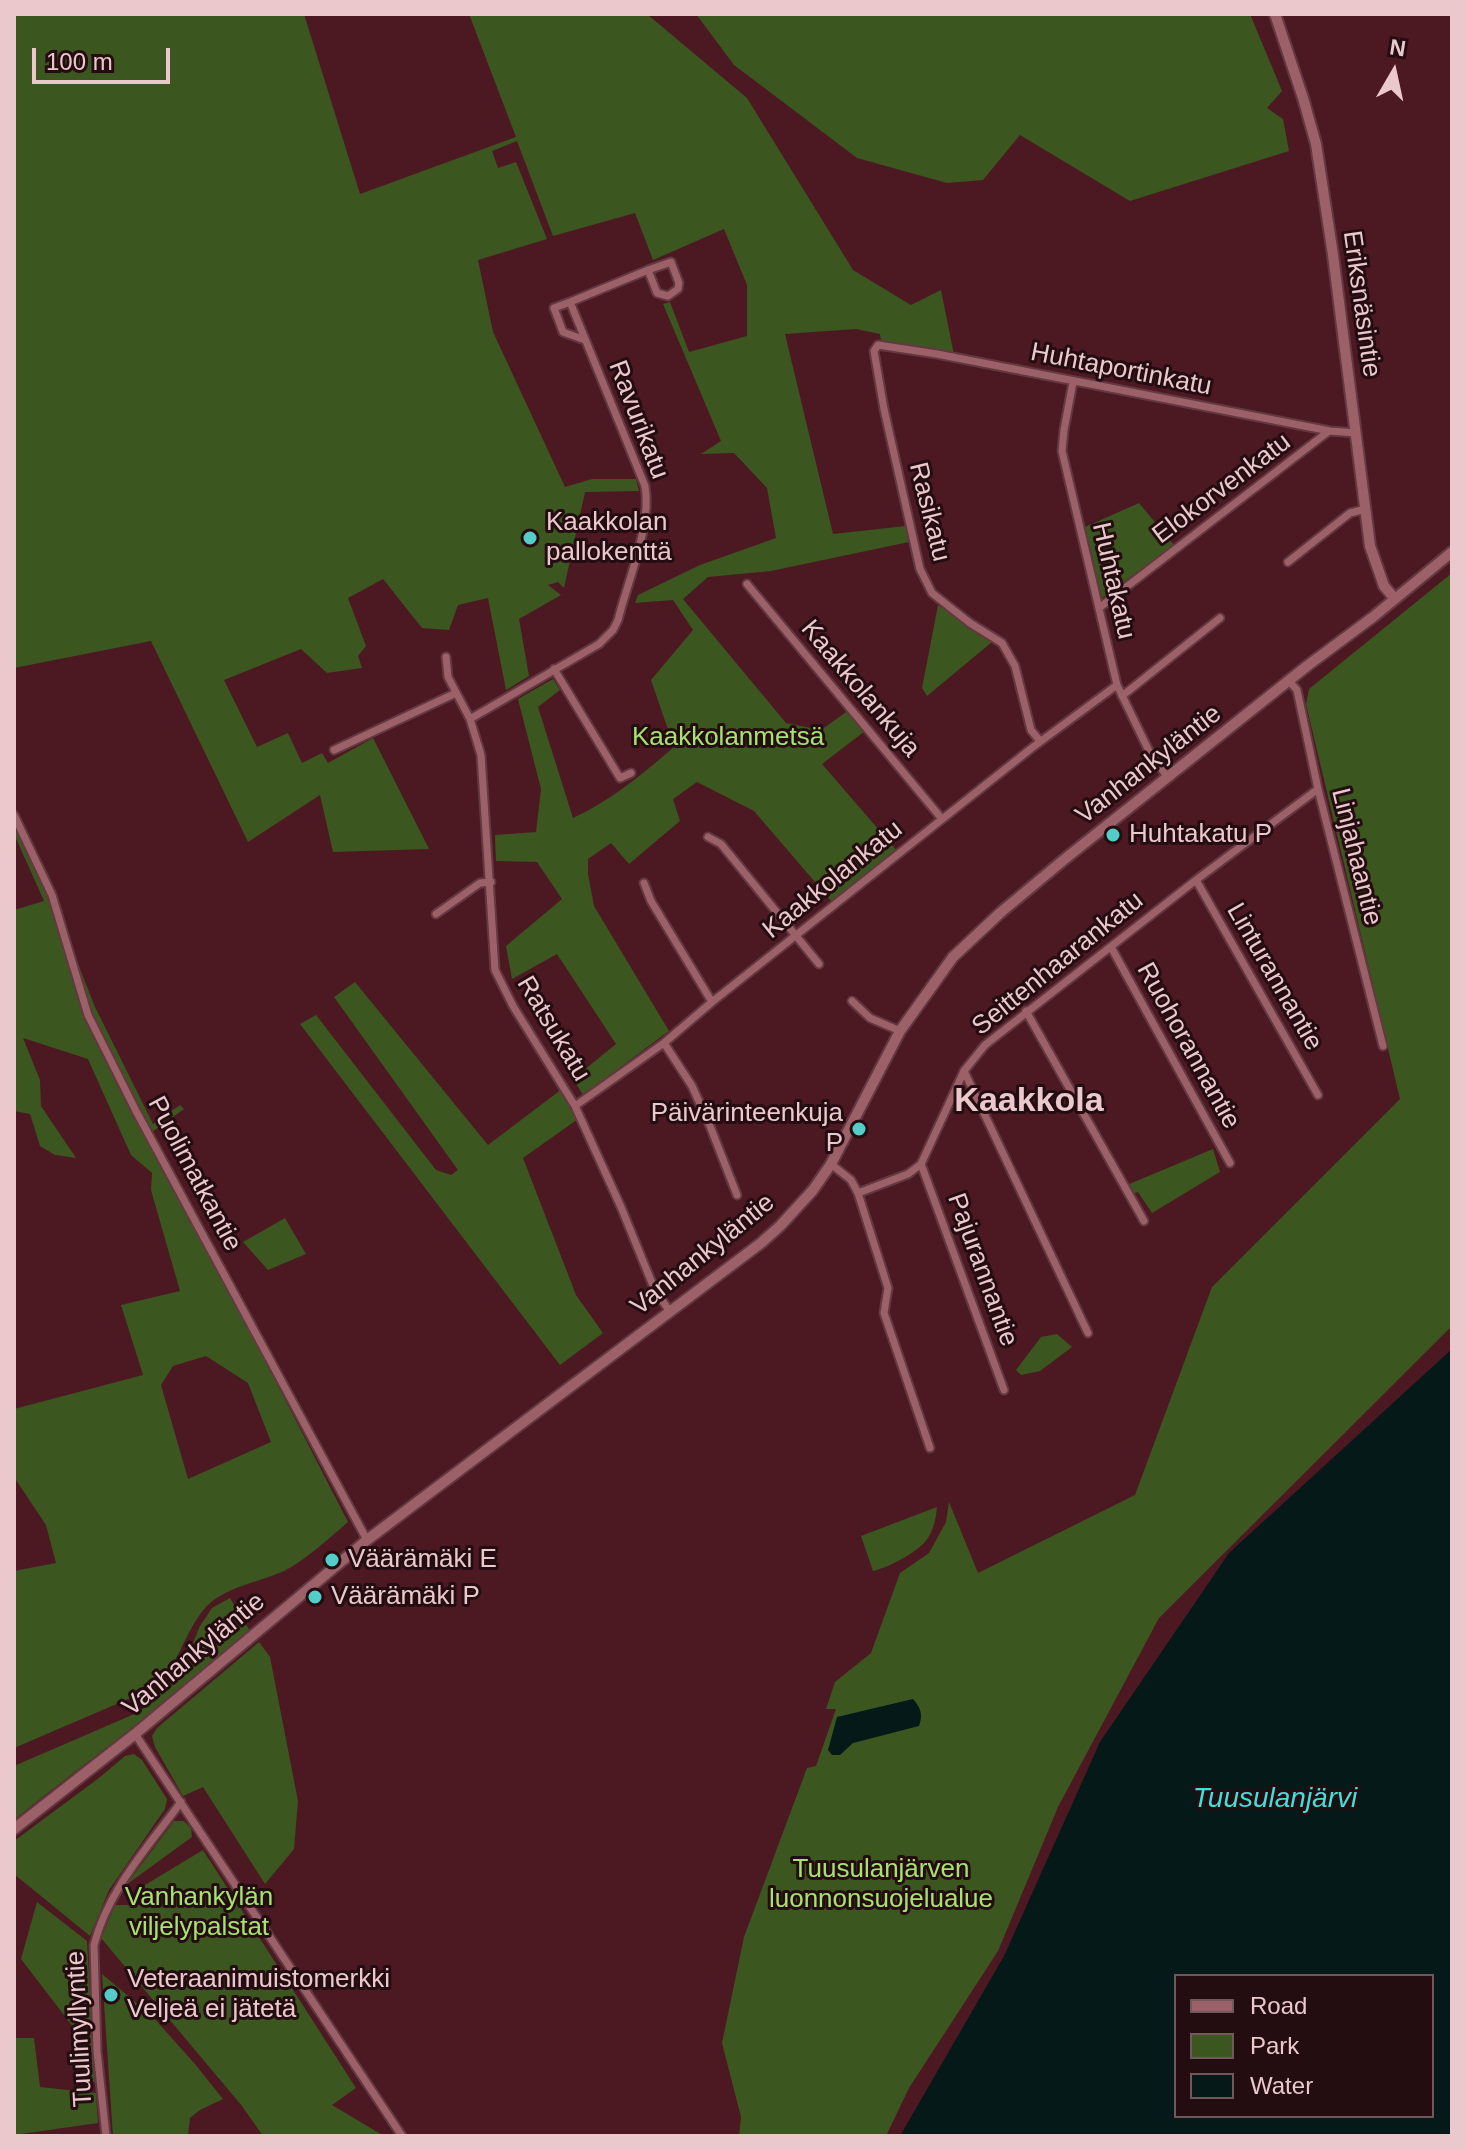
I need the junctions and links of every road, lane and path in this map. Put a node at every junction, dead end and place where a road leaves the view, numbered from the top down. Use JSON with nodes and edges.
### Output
{"nodes":[{"id":1,"x":1275,"y":14,"type":"edge"},
{"id":2,"x":648,"y":270,"type":"junction"},
{"id":3,"x":570,"y":302,"type":"junction"},
{"id":4,"x":586,"y":340,"type":"junction"},
{"id":5,"x":878,"y":345,"type":"joint"},
{"id":6,"x":1073,"y":382,"type":"junction"},
{"id":7,"x":1330,"y":431,"type":"junction"},
{"id":8,"x":1356,"y":433,"type":"junction"},
{"id":9,"x":1366,"y":509,"type":"junction"},
{"id":10,"x":1452,"y":552,"type":"edge"},
{"id":11,"x":1288,"y":562,"type":"dead end"},
{"id":12,"x":747,"y":584,"type":"dead end"},
{"id":13,"x":1395,"y":599,"type":"junction"},
{"id":14,"x":1099,"y":608,"type":"junction"},
{"id":15,"x":1220,"y":618,"type":"dead end"},
{"id":16,"x":446,"y":657,"type":"dead end"},
{"id":17,"x":554,"y":669,"type":"junction"},
{"id":18,"x":1289,"y":681,"type":"junction"},
{"id":19,"x":1117,"y":685,"type":"junction"},
{"id":20,"x":456,"y":693,"type":"junction"},
{"id":21,"x":1122,"y":696,"type":"junction"},
{"id":22,"x":470,"y":719,"type":"junction"},
{"id":23,"x":1040,"y":741,"type":"junction"},
{"id":24,"x":334,"y":750,"type":"dead end"},
{"id":25,"x":631,"y":773,"type":"dead end"},
{"id":26,"x":1168,"y":778,"type":"junction"},
{"id":27,"x":1318,"y":789,"type":"junction"},
{"id":28,"x":14,"y":815,"type":"edge"},
{"id":29,"x":942,"y":819,"type":"junction"},
{"id":30,"x":17,"y":828,"type":"edge"},
{"id":31,"x":708,"y":837,"type":"dead end"},
{"id":32,"x":1196,"y":880,"type":"junction"},
{"id":33,"x":491,"y":882,"type":"junction"},
{"id":34,"x":644,"y":883,"type":"dead end"},
{"id":35,"x":436,"y":914,"type":"dead end"},
{"id":36,"x":795,"y":937,"type":"junction"},
{"id":37,"x":1111,"y":947,"type":"junction"},
{"id":38,"x":819,"y":964,"type":"dead end"},
{"id":39,"x":852,"y":1001,"type":"dead end"},
{"id":40,"x":712,"y":1002,"type":"junction"},
{"id":41,"x":1026,"y":1011,"type":"junction"},
{"id":42,"x":900,"y":1031,"type":"junction"},
{"id":43,"x":664,"y":1043,"type":"junction"},
{"id":44,"x":1383,"y":1046,"type":"dead end"},
{"id":45,"x":964,"y":1071,"type":"junction"},
{"id":46,"x":1318,"y":1095,"type":"dead end"},
{"id":47,"x":575,"y":1106,"type":"junction"},
{"id":48,"x":1230,"y":1163,"type":"dead end"},
{"id":49,"x":831,"y":1164,"type":"junction"},
{"id":50,"x":921,"y":1164,"type":"junction"},
{"id":51,"x":858,"y":1193,"type":"junction"},
{"id":52,"x":737,"y":1195,"type":"dead end"},
{"id":53,"x":1144,"y":1221,"type":"dead end"},
{"id":54,"x":670,"y":1312,"type":"junction"},
{"id":55,"x":1088,"y":1333,"type":"dead end"},
{"id":56,"x":1004,"y":1390,"type":"dead end"},
{"id":57,"x":930,"y":1448,"type":"dead end"},
{"id":58,"x":367,"y":1540,"type":"junction"},
{"id":59,"x":135,"y":1734,"type":"junction"},
{"id":60,"x":181,"y":1802,"type":"junction"},
{"id":61,"x":14,"y":1829,"type":"edge"},
{"id":62,"x":106,"y":2136,"type":"edge"},
{"id":63,"x":402,"y":2136,"type":"edge"}],
"edges":[{"from":1,"to":8,"type":"street","name":"Eriksnäsintie"},
{"from":2,"to":2,"type":"street"},
{"from":2,"to":3,"type":"street"},
{"from":3,"to":4,"type":"street","name":"Ravurikatu"},
{"from":3,"to":4,"type":"street","name":"Ravurikatu"},
{"from":4,"to":17,"type":"street","name":"Ravurikatu"},
{"from":5,"to":6,"type":"street","name":"Huhtaportinkatu"},
{"from":5,"to":23,"type":"street","name":"Rasikatu"},
{"from":6,"to":7,"type":"street","name":"Huhtaportinkatu"},
{"from":6,"to":14,"type":"street","name":"Huhtakatu"},
{"from":7,"to":8,"type":"street","name":"Huhtaportinkatu"},
{"from":7,"to":14,"type":"street","name":"Elokorvenkatu"},
{"from":8,"to":9,"type":"street","name":"Eriksnäsintie"},
{"from":9,"to":11,"type":"street"},
{"from":9,"to":13,"type":"street","name":"Eriksnäsintie"},
{"from":10,"to":13,"type":"street","name":"Vanhankyläntie"},
{"from":12,"to":29,"type":"street","name":"Kaakkolankuja"},
{"from":13,"to":18,"type":"street","name":"Vanhankyläntie"},
{"from":14,"to":19,"type":"street","name":"Huhtakatu"},
{"from":15,"to":21,"type":"street"},
{"from":16,"to":20,"type":"street","name":"Ratsukatu"},
{"from":17,"to":22,"type":"street","name":"Ravurikatu"},
{"from":17,"to":25,"type":"street"},
{"from":18,"to":26,"type":"street","name":"Vanhankyläntie"},
{"from":18,"to":27,"type":"street","name":"Linjahaantie"},
{"from":19,"to":21,"type":"street","name":"Huhtakatu"},
{"from":19,"to":23,"type":"street","name":"Kaakkolankatu"},
{"from":20,"to":22,"type":"street","name":"Ratsukatu"},
{"from":20,"to":24,"type":"street"},
{"from":21,"to":26,"type":"street","name":"Huhtakatu"},
{"from":22,"to":33,"type":"street","name":"Ratsukatu"},
{"from":23,"to":29,"type":"street","name":"Kaakkolankatu"},
{"from":26,"to":42,"type":"street","name":"Vanhankyläntie"},
{"from":27,"to":32,"type":"street","name":"Seittenhaarankatu"},
{"from":27,"to":44,"type":"street","name":"Linjahaantie"},
{"from":28,"to":30,"type":"street","name":"Puolimatkantie"},
{"from":29,"to":36,"type":"street","name":"Kaakkolankatu"},
{"from":30,"to":58,"type":"street","name":"Puolimatkantie"},
{"from":31,"to":36,"type":"street"},
{"from":32,"to":37,"type":"street","name":"Seittenhaarankatu"},
{"from":32,"to":46,"type":"street","name":"Linturannantie"},
{"from":33,"to":35,"type":"street"},
{"from":33,"to":47,"type":"street","name":"Ratsukatu"},
{"from":34,"to":40,"type":"street"},
{"from":36,"to":38,"type":"street"},
{"from":36,"to":40,"type":"street","name":"Kaakkolankatu"},
{"from":37,"to":41,"type":"street","name":"Seittenhaarankatu"},
{"from":37,"to":48,"type":"street","name":"Ruohorannantie"},
{"from":39,"to":42,"type":"street"},
{"from":40,"to":43,"type":"street","name":"Kaakkolankatu"},
{"from":41,"to":45,"type":"street","name":"Seittenhaarankatu"},
{"from":41,"to":53,"type":"street"},
{"from":42,"to":49,"type":"street","name":"Vanhankyläntie"},
{"from":43,"to":47,"type":"street","name":"Kaakkolankatu"},
{"from":43,"to":52,"type":"street"},
{"from":45,"to":50,"type":"street","name":"Seittenhaarankatu"},
{"from":45,"to":55,"type":"street"},
{"from":47,"to":54,"type":"street","name":"Ratsukatu"},
{"from":49,"to":51,"type":"street"},
{"from":49,"to":54,"type":"street","name":"Vanhankyläntie"},
{"from":50,"to":51,"type":"street"},
{"from":50,"to":56,"type":"street","name":"Pajurannantie"},
{"from":51,"to":57,"type":"street"},
{"from":54,"to":58,"type":"street","name":"Vanhankyläntie"},
{"from":58,"to":59,"type":"street","name":"Vanhankyläntie"},
{"from":59,"to":60,"type":"street"},
{"from":59,"to":61,"type":"street","name":"Vanhankyläntie"},
{"from":60,"to":62,"type":"street","name":"Tuulimyllyntie"},
{"from":60,"to":63,"type":"street"}]}
